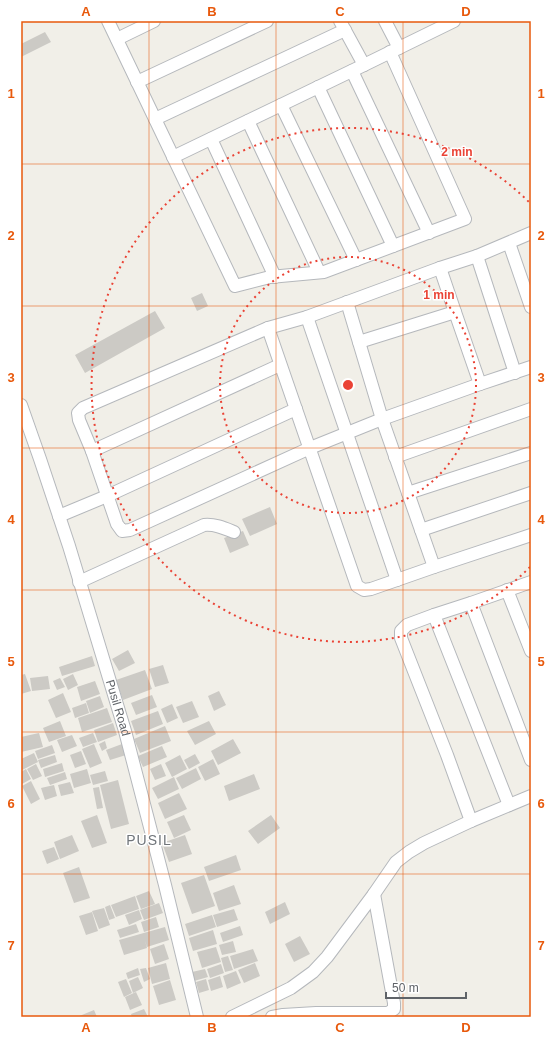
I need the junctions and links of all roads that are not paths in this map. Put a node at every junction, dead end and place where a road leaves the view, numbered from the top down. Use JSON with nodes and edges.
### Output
{"nodes":[{"id":1,"x":108,"y":21,"type":"edge"},
{"id":2,"x":154,"y":21,"type":"edge"},
{"id":3,"x":267,"y":21,"type":"edge"},
{"id":4,"x":385,"y":21,"type":"edge"},
{"id":5,"x":454,"y":21,"type":"edge"},
{"id":6,"x":342,"y":25,"type":"edge"},
{"id":7,"x":432,"y":26,"type":"edge"},
{"id":8,"x":117,"y":39,"type":"junction"},
{"id":9,"x":395,"y":50,"type":"junction"},
{"id":10,"x":364,"y":65,"type":"junction"},
{"id":11,"x":352,"y":71,"type":"junction"},
{"id":12,"x":137,"y":82,"type":"junction"},
{"id":13,"x":318,"y":87,"type":"junction"},
{"id":14,"x":281,"y":105,"type":"junction"},
{"id":15,"x":155,"y":119,"type":"junction"},
{"id":16,"x":248,"y":121,"type":"junction"},
{"id":17,"x":211,"y":138,"type":"junction"},
{"id":18,"x":173,"y":157,"type":"junction"},
{"id":19,"x":429,"y":233,"type":"junction"},
{"id":20,"x":531,"y":233,"type":"edge"},
{"id":21,"x":509,"y":243,"type":"junction"},
{"id":22,"x":394,"y":246,"type":"junction"},
{"id":23,"x":477,"y":256,"type":"junction"},
{"id":24,"x":356,"y":260,"type":"junction"},
{"id":25,"x":440,"y":268,"type":"junction"},
{"id":26,"x":319,"y":272,"type":"junction"},
{"id":27,"x":275,"y":277,"type":"junction"},
{"id":28,"x":347,"y":302,"type":"junction"},
{"id":29,"x":531,"y":307,"type":"edge"},
{"id":30,"x":455,"y":312,"type":"junction"},
{"id":31,"x":307,"y":317,"type":"junction"},
{"id":32,"x":268,"y":328,"type":"junction"},
{"id":33,"x":359,"y":342,"type":"junction"},
{"id":34,"x":280,"y":365,"type":"junction"},
{"id":35,"x":531,"y":367,"type":"edge"},
{"id":36,"x":515,"y":373,"type":"junction"},
{"id":37,"x":480,"y":384,"type":"junction"},
{"id":38,"x":21,"y":405,"type":"edge"},
{"id":39,"x":296,"y":409,"type":"junction"},
{"id":40,"x":531,"y":409,"type":"edge"},
{"id":41,"x":382,"y":419,"type":"junction"},
{"id":42,"x":346,"y":434,"type":"junction"},
{"id":43,"x":310,"y":448,"type":"junction"},
{"id":44,"x":92,"y":451,"type":"junction"},
{"id":45,"x":531,"y":453,"type":"edge"},
{"id":46,"x":395,"y":457,"type":"junction"},
{"id":47,"x":408,"y":493,"type":"junction"},
{"id":48,"x":531,"y":493,"type":"edge"},
{"id":49,"x":107,"y":496,"type":"junction"},
{"id":50,"x":58,"y":516,"type":"junction"},
{"id":51,"x":421,"y":530,"type":"junction"},
{"id":52,"x":234,"y":532,"type":"dead end"},
{"id":53,"x":531,"y":535,"type":"edge"},
{"id":54,"x":434,"y":567,"type":"junction"},
{"id":55,"x":397,"y":580,"type":"junction"},
{"id":56,"x":79,"y":582,"type":"junction"},
{"id":57,"x":531,"y":582,"type":"edge"},
{"id":58,"x":508,"y":590,"type":"junction"},
{"id":59,"x":471,"y":603,"type":"junction"},
{"id":60,"x":434,"y":615,"type":"junction"},
{"id":61,"x":531,"y":651,"type":"edge"},
{"id":62,"x":531,"y":760,"type":"edge"},
{"id":63,"x":531,"y":796,"type":"edge"},
{"id":64,"x":509,"y":805,"type":"junction"},
{"id":65,"x":471,"y":821,"type":"junction"},
{"id":66,"x":374,"y":894,"type":"junction"},
{"id":67,"x":197,"y":1017,"type":"edge"},
{"id":68,"x":232,"y":1017,"type":"edge"},
{"id":69,"x":272,"y":1017,"type":"edge"}],
"edges":[{"from":1,"to":8,"type":"street"},
{"from":2,"to":8,"type":"street"},
{"from":3,"to":12,"type":"street"},
{"from":4,"to":9,"type":"street"},
{"from":5,"to":7,"type":"street"},
{"from":6,"to":10,"type":"street"},
{"from":6,"to":15,"type":"street"},
{"from":7,"to":9,"type":"street"},
{"from":8,"to":12,"type":"street"},
{"from":9,"to":10,"type":"street"},
{"from":9,"to":19,"type":"street"},
{"from":10,"to":11,"type":"street"},
{"from":11,"to":13,"type":"street"},
{"from":11,"to":19,"type":"street"},
{"from":12,"to":15,"type":"street"},
{"from":13,"to":14,"type":"street"},
{"from":13,"to":22,"type":"street"},
{"from":14,"to":16,"type":"street"},
{"from":14,"to":24,"type":"street"},
{"from":15,"to":18,"type":"street"},
{"from":16,"to":17,"type":"street"},
{"from":16,"to":26,"type":"street"},
{"from":17,"to":18,"type":"street"},
{"from":17,"to":27,"type":"street"},
{"from":18,"to":27,"type":"street"},
{"from":19,"to":22,"type":"street"},
{"from":20,"to":21,"type":"street"},
{"from":21,"to":23,"type":"street"},
{"from":21,"to":29,"type":"street"},
{"from":22,"to":24,"type":"street"},
{"from":23,"to":25,"type":"street"},
{"from":23,"to":36,"type":"street"},
{"from":24,"to":26,"type":"street"},
{"from":25,"to":28,"type":"street"},
{"from":25,"to":30,"type":"street"},
{"from":26,"to":27,"type":"street"},
{"from":28,"to":31,"type":"street"},
{"from":28,"to":33,"type":"street"},
{"from":30,"to":33,"type":"street"},
{"from":30,"to":37,"type":"street"},
{"from":31,"to":32,"type":"street"},
{"from":31,"to":42,"type":"street"},
{"from":32,"to":34,"type":"street"},
{"from":32,"to":44,"type":"street"},
{"from":33,"to":41,"type":"street"},
{"from":34,"to":39,"type":"street"},
{"from":34,"to":44,"type":"street"},
{"from":35,"to":36,"type":"street"},
{"from":36,"to":37,"type":"street"},
{"from":37,"to":41,"type":"street"},
{"from":38,"to":50,"type":"street","name":"Pusil Road"},
{"from":39,"to":43,"type":"street"},
{"from":39,"to":49,"type":"street"},
{"from":40,"to":46,"type":"street"},
{"from":41,"to":42,"type":"street"},
{"from":41,"to":46,"type":"street"},
{"from":42,"to":43,"type":"street"},
{"from":42,"to":55,"type":"street"},
{"from":43,"to":49,"type":"street"},
{"from":43,"to":55,"type":"street"},
{"from":44,"to":49,"type":"street"},
{"from":45,"to":47,"type":"street"},
{"from":46,"to":47,"type":"street"},
{"from":47,"to":51,"type":"street"},
{"from":48,"to":51,"type":"street"},
{"from":49,"to":50,"type":"street"},
{"from":50,"to":56,"type":"street","name":"Pusil Road"},
{"from":51,"to":54,"type":"street"},
{"from":52,"to":56,"type":"street"},
{"from":53,"to":54,"type":"street"},
{"from":54,"to":55,"type":"street"},
{"from":56,"to":67,"type":"street","name":"Pusil Road"},
{"from":57,"to":58,"type":"street"},
{"from":58,"to":59,"type":"street"},
{"from":58,"to":61,"type":"street"},
{"from":59,"to":60,"type":"street"},
{"from":59,"to":62,"type":"street"},
{"from":60,"to":64,"type":"street"},
{"from":60,"to":65,"type":"street"},
{"from":63,"to":64,"type":"street"},
{"from":64,"to":65,"type":"street"},
{"from":65,"to":66,"type":"street"},
{"from":66,"to":68,"type":"street"},
{"from":66,"to":69,"type":"street"}]}
